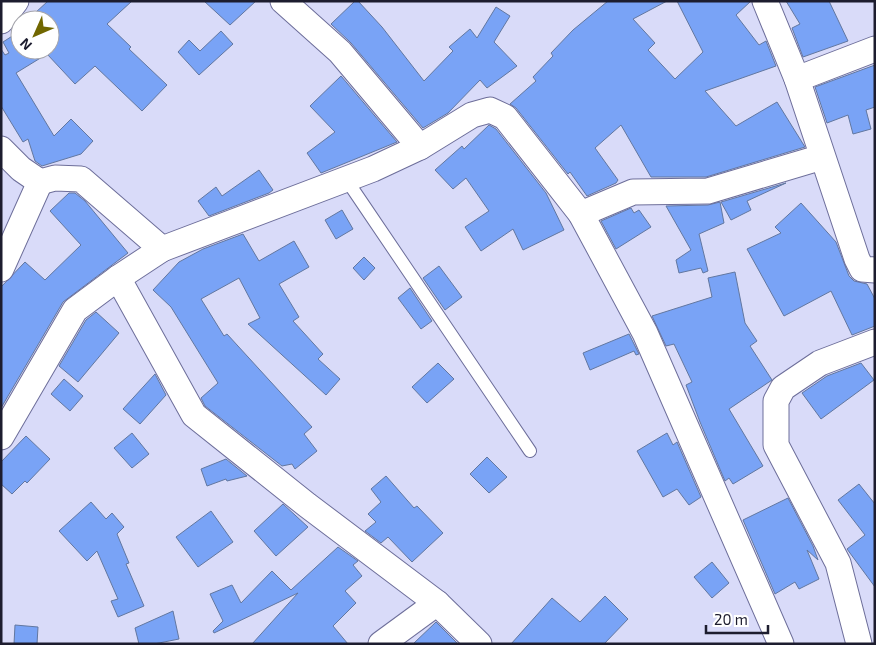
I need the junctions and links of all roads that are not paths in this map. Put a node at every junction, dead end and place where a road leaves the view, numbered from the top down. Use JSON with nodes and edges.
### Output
{"nodes":[{"id":1,"x":16,"y":1,"type":"edge"},
{"id":2,"x":283,"y":1,"type":"edge"},
{"id":3,"x":765,"y":1,"type":"edge"},
{"id":4,"x":1,"y":21,"type":"edge"},
{"id":5,"x":875,"y":49,"type":"edge"},
{"id":6,"x":797,"y":79,"type":"junction"},
{"id":7,"x":420,"y":147,"type":"junction"},
{"id":8,"x":1,"y":149,"type":"edge"},
{"id":9,"x":822,"y":157,"type":"junction"},
{"id":10,"x":346,"y":179,"type":"junction"},
{"id":11,"x":40,"y":182,"type":"junction"},
{"id":12,"x":581,"y":214,"type":"junction"},
{"id":13,"x":162,"y":249,"type":"junction"},
{"id":14,"x":1,"y":269,"type":"edge"},
{"id":15,"x":875,"y":270,"type":"edge"},
{"id":16,"x":118,"y":278,"type":"junction"},
{"id":17,"x":875,"y":342,"type":"edge"},
{"id":18,"x":1,"y":437,"type":"edge"},
{"id":19,"x":530,"y":451,"type":"dead end"},
{"id":20,"x":437,"y":603,"type":"junction"},
{"id":21,"x":381,"y":644,"type":"edge"},
{"id":22,"x":480,"y":644,"type":"edge"},
{"id":23,"x":781,"y":644,"type":"edge"},
{"id":24,"x":859,"y":644,"type":"edge"}],
"edges":[{"from":1,"to":4,"type":"street"},
{"from":2,"to":7,"type":"street"},
{"from":3,"to":6,"type":"street"},
{"from":5,"to":6,"type":"street"},
{"from":6,"to":9,"type":"street"},
{"from":7,"to":10,"type":"street"},
{"from":7,"to":12,"type":"street"},
{"from":8,"to":11,"type":"street"},
{"from":9,"to":12,"type":"street"},
{"from":9,"to":15,"type":"street"},
{"from":10,"to":13,"type":"street"},
{"from":10,"to":19,"type":"lane"},
{"from":11,"to":13,"type":"street"},
{"from":11,"to":14,"type":"street"},
{"from":12,"to":23,"type":"street"},
{"from":13,"to":16,"type":"street"},
{"from":16,"to":18,"type":"street"},
{"from":16,"to":20,"type":"street"},
{"from":17,"to":24,"type":"street"},
{"from":20,"to":21,"type":"street"},
{"from":20,"to":22,"type":"street"}]}
